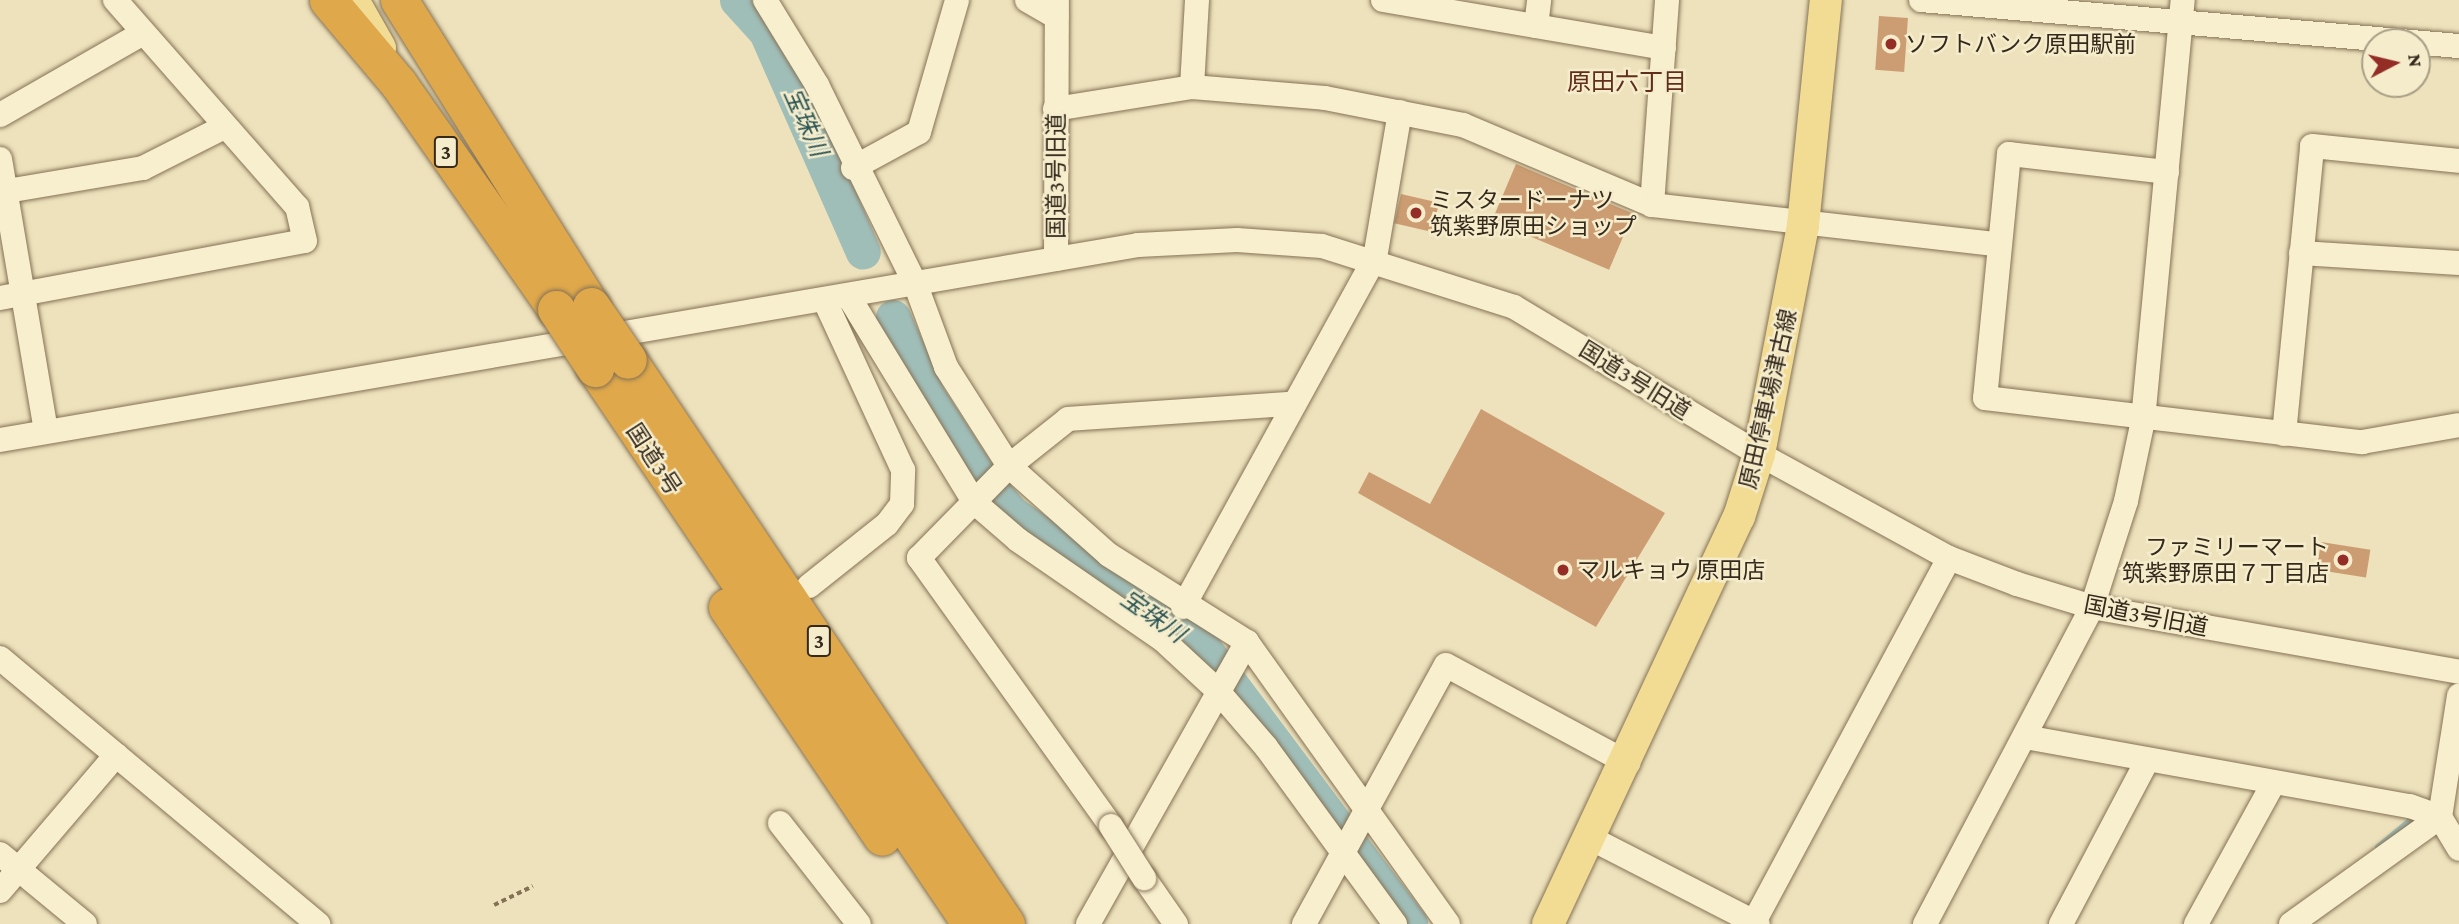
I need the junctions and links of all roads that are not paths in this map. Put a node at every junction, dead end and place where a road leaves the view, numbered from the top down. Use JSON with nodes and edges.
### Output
{"nodes":[{"id":1,"x":115,"y":0,"type":"edge"},
{"id":2,"x":328,"y":0,"type":"edge"},
{"id":3,"x":353,"y":0,"type":"edge"},
{"id":4,"x":392,"y":0,"type":"edge"},
{"id":5,"x":399,"y":0,"type":"edge"},
{"id":6,"x":765,"y":0,"type":"edge"},
{"id":7,"x":957,"y":0,"type":"edge"},
{"id":8,"x":1027,"y":0,"type":"edge"},
{"id":9,"x":1198,"y":0,"type":"edge"},
{"id":10,"x":1383,"y":0,"type":"edge"},
{"id":11,"x":1539,"y":0,"type":"edge"},
{"id":12,"x":1667,"y":0,"type":"edge"},
{"id":13,"x":1826,"y":0,"type":"edge"},
{"id":14,"x":1921,"y":0,"type":"edge"},
{"id":15,"x":1056,"y":9,"type":"edge"},
{"id":16,"x":2181,"y":10,"type":"edge"},
{"id":17,"x":1536,"y":26,"type":"junction"},
{"id":18,"x":143,"y":33,"type":"junction"},
{"id":19,"x":422,"y":41,"type":"junction"},
{"id":20,"x":2459,"y":46,"type":"edge"},
{"id":21,"x":1664,"y":48,"type":"junction"},
{"id":22,"x":398,"y":83,"type":"junction"},
{"id":23,"x":1192,"y":87,"type":"junction"},
{"id":24,"x":1055,"y":109,"type":"junction"},
{"id":25,"x":1400,"y":112,"type":"junction"},
{"id":26,"x":0,"y":115,"type":"edge"},
{"id":27,"x":224,"y":127,"type":"junction"},
{"id":28,"x":0,"y":159,"type":"edge"},
{"id":29,"x":2459,"y":161,"type":"edge"},
{"id":30,"x":853,"y":169,"type":"junction"},
{"id":31,"x":2167,"y":172,"type":"junction"},
{"id":32,"x":7,"y":191,"type":"junction"},
{"id":33,"x":1652,"y":205,"type":"junction"},
{"id":34,"x":1803,"y":225,"type":"junction"},
{"id":35,"x":1996,"y":244,"type":"junction"},
{"id":36,"x":2301,"y":253,"type":"junction"},
{"id":37,"x":1374,"y":258,"type":"junction"},
{"id":38,"x":1056,"y":259,"type":"junction"},
{"id":39,"x":2459,"y":263,"type":"edge"},
{"id":40,"x":915,"y":283,"type":"junction"},
{"id":41,"x":12,"y":296,"type":"edge"},
{"id":42,"x":849,"y":297,"type":"junction"},
{"id":43,"x":824,"y":299,"type":"junction"},
{"id":44,"x":574,"y":308,"type":"junction"},
{"id":45,"x":612,"y":364,"type":"junction"},
{"id":46,"x":649,"y":393,"type":"junction"},
{"id":47,"x":1290,"y":404,"type":"junction"},
{"id":48,"x":2143,"y":420,"type":"junction"},
{"id":49,"x":2459,"y":425,"type":"edge"},
{"id":50,"x":47,"y":431,"type":"junction"},
{"id":51,"x":2284,"y":434,"type":"junction"},
{"id":52,"x":0,"y":440,"type":"edge"},
{"id":53,"x":1759,"y":454,"type":"junction"},
{"id":54,"x":1009,"y":466,"type":"junction"},
{"id":55,"x":659,"y":467,"type":"junction"},
{"id":56,"x":974,"y":502,"type":"junction"},
{"id":57,"x":1949,"y":558,"type":"junction"},
{"id":58,"x":809,"y":586,"type":"junction"},
{"id":59,"x":1183,"y":607,"type":"junction"},
{"id":60,"x":2092,"y":607,"type":"junction"},
{"id":61,"x":1247,"y":642,"type":"junction"},
{"id":62,"x":0,"y":658,"type":"edge"},
{"id":63,"x":2459,"y":672,"type":"edge"},
{"id":64,"x":1217,"y":690,"type":"junction"},
{"id":65,"x":2459,"y":695,"type":"edge"},
{"id":66,"x":2025,"y":737,"type":"junction"},
{"id":67,"x":116,"y":755,"type":"junction"},
{"id":68,"x":2147,"y":761,"type":"junction"},
{"id":69,"x":1628,"y":762,"type":"junction"},
{"id":70,"x":2273,"y":784,"type":"junction"},
{"id":71,"x":1366,"y":804,"type":"junction"},
{"id":72,"x":2440,"y":817,"type":"junction"},
{"id":73,"x":780,"y":823,"type":"dead end"},
{"id":74,"x":1592,"y":839,"type":"junction"},
{"id":75,"x":2459,"y":849,"type":"edge"},
{"id":76,"x":1340,"y":854,"type":"junction"},
{"id":77,"x":9,"y":862,"type":"edge"},
{"id":78,"x":0,"y":891,"type":"edge"},
{"id":79,"x":1743,"y":920,"type":"edge"},
{"id":80,"x":85,"y":924,"type":"edge"},
{"id":81,"x":318,"y":924,"type":"edge"},
{"id":82,"x":859,"y":924,"type":"edge"},
{"id":83,"x":943,"y":924,"type":"edge"},
{"id":84,"x":971,"y":924,"type":"edge"},
{"id":85,"x":1006,"y":924,"type":"edge"},
{"id":86,"x":1030,"y":924,"type":"edge"},
{"id":87,"x":1088,"y":924,"type":"edge"},
{"id":88,"x":1176,"y":924,"type":"edge"},
{"id":89,"x":1304,"y":924,"type":"edge"},
{"id":90,"x":1395,"y":924,"type":"edge"},
{"id":91,"x":1448,"y":924,"type":"edge"},
{"id":92,"x":1548,"y":924,"type":"edge"},
{"id":93,"x":1925,"y":924,"type":"edge"},
{"id":94,"x":2061,"y":924,"type":"edge"},
{"id":95,"x":2196,"y":924,"type":"edge"},
{"id":96,"x":2291,"y":924,"type":"edge"}],
"edges":[{"from":1,"to":18,"type":"street"},
{"from":2,"to":22,"type":"highway","name":"国道3号","number":"3"},
{"from":3,"to":22,"type":"main road"},
{"from":4,"to":19,"type":"main road"},
{"from":5,"to":19,"type":"highway","name":"国道3号","number":"3"},
{"from":6,"to":30,"type":"street"},
{"from":7,"to":30,"type":"street"},
{"from":8,"to":15,"type":"street","name":"国道3号旧道"},
{"from":9,"to":23,"type":"street"},
{"from":10,"to":17,"type":"street"},
{"from":11,"to":17,"type":"street"},
{"from":12,"to":21,"type":"street"},
{"from":13,"to":34,"type":"main road","name":"原田停車場津古線"},
{"from":14,"to":16,"type":"street"},
{"from":15,"to":24,"type":"street","name":"国道3号旧道"},
{"from":16,"to":20,"type":"street"},
{"from":16,"to":31,"type":"street"},
{"from":17,"to":21,"type":"street"},
{"from":18,"to":26,"type":"street"},
{"from":18,"to":27,"type":"street"},
{"from":19,"to":44,"type":"highway","name":"国道3号","number":"3"},
{"from":21,"to":33,"type":"street"},
{"from":22,"to":44,"type":"highway","name":"国道3号","number":"3"},
{"from":23,"to":24,"type":"street"},
{"from":23,"to":25,"type":"street"},
{"from":24,"to":38,"type":"street","name":"国道3号旧道"},
{"from":25,"to":33,"type":"street"},
{"from":25,"to":37,"type":"street"},
{"from":27,"to":32,"type":"street"},
{"from":27,"to":41,"type":"street"},
{"from":28,"to":32,"type":"street"},
{"from":29,"to":36,"type":"street"},
{"from":30,"to":40,"type":"street"},
{"from":31,"to":35,"type":"street"},
{"from":31,"to":48,"type":"street"},
{"from":32,"to":41,"type":"street"},
{"from":33,"to":34,"type":"street"},
{"from":34,"to":35,"type":"street"},
{"from":34,"to":53,"type":"main road","name":"原田停車場津古線"},
{"from":35,"to":48,"type":"street"},
{"from":36,"to":39,"type":"street"},
{"from":36,"to":51,"type":"street"},
{"from":37,"to":38,"type":"street","name":"国道3号旧道"},
{"from":37,"to":47,"type":"street"},
{"from":37,"to":53,"type":"street","name":"国道3号旧道"},
{"from":38,"to":40,"type":"street"},
{"from":40,"to":42,"type":"street"},
{"from":40,"to":54,"type":"street"},
{"from":41,"to":50,"type":"street"},
{"from":42,"to":43,"type":"street"},
{"from":42,"to":56,"type":"street"},
{"from":43,"to":50,"type":"street"},
{"from":43,"to":58,"type":"street"},
{"from":44,"to":45,"type":"highway","name":"国道3号","number":"3","bridge":true},
{"from":45,"to":46,"type":"highway","name":"国道3号","number":"3"},
{"from":45,"to":55,"type":"highway","name":"国道3号","number":"3"},
{"from":46,"to":58,"type":"highway"},
{"from":46,"to":85,"type":"highway","name":"国道3号","number":"3"},
{"from":47,"to":54,"type":"street"},
{"from":47,"to":59,"type":"street"},
{"from":48,"to":51,"type":"street"},
{"from":48,"to":60,"type":"street"},
{"from":49,"to":51,"type":"street"},
{"from":50,"to":52,"type":"street"},
{"from":53,"to":57,"type":"street","name":"国道3号旧道"},
{"from":53,"to":69,"type":"main road","name":"原田停車場津古線"},
{"from":54,"to":56,"type":"street"},
{"from":54,"to":59,"type":"street"},
{"from":55,"to":83,"type":"highway"},
{"from":55,"to":84,"type":"highway","name":"国道3号","number":"3"},
{"from":56,"to":64,"type":"street"},
{"from":56,"to":88,"type":"street","bridge":true},
{"from":57,"to":60,"type":"street","name":"国道3号旧道"},
{"from":57,"to":79,"type":"street"},
{"from":58,"to":86,"type":"highway"},
{"from":59,"to":61,"type":"street"},
{"from":60,"to":63,"type":"street","name":"国道3号旧道"},
{"from":60,"to":66,"type":"street"},
{"from":61,"to":64,"type":"street"},
{"from":61,"to":71,"type":"street"},
{"from":62,"to":67,"type":"street"},
{"from":64,"to":76,"type":"street"},
{"from":64,"to":87,"type":"street"},
{"from":65,"to":72,"type":"street"},
{"from":66,"to":68,"type":"street"},
{"from":66,"to":93,"type":"street"},
{"from":67,"to":77,"type":"street"},
{"from":67,"to":81,"type":"street"},
{"from":68,"to":70,"type":"street"},
{"from":68,"to":94,"type":"street"},
{"from":69,"to":71,"type":"street"},
{"from":69,"to":74,"type":"main road","name":"原田停車場津古線"},
{"from":70,"to":72,"type":"street"},
{"from":70,"to":95,"type":"street"},
{"from":71,"to":76,"type":"street"},
{"from":71,"to":91,"type":"street"},
{"from":72,"to":75,"type":"street"},
{"from":72,"to":96,"type":"street"},
{"from":73,"to":82,"type":"street"},
{"from":74,"to":79,"type":"street"},
{"from":74,"to":92,"type":"main road","name":"原田停車場津古線"},
{"from":76,"to":89,"type":"street"},
{"from":76,"to":90,"type":"street"},
{"from":77,"to":78,"type":"street"},
{"from":77,"to":80,"type":"street"}]}
